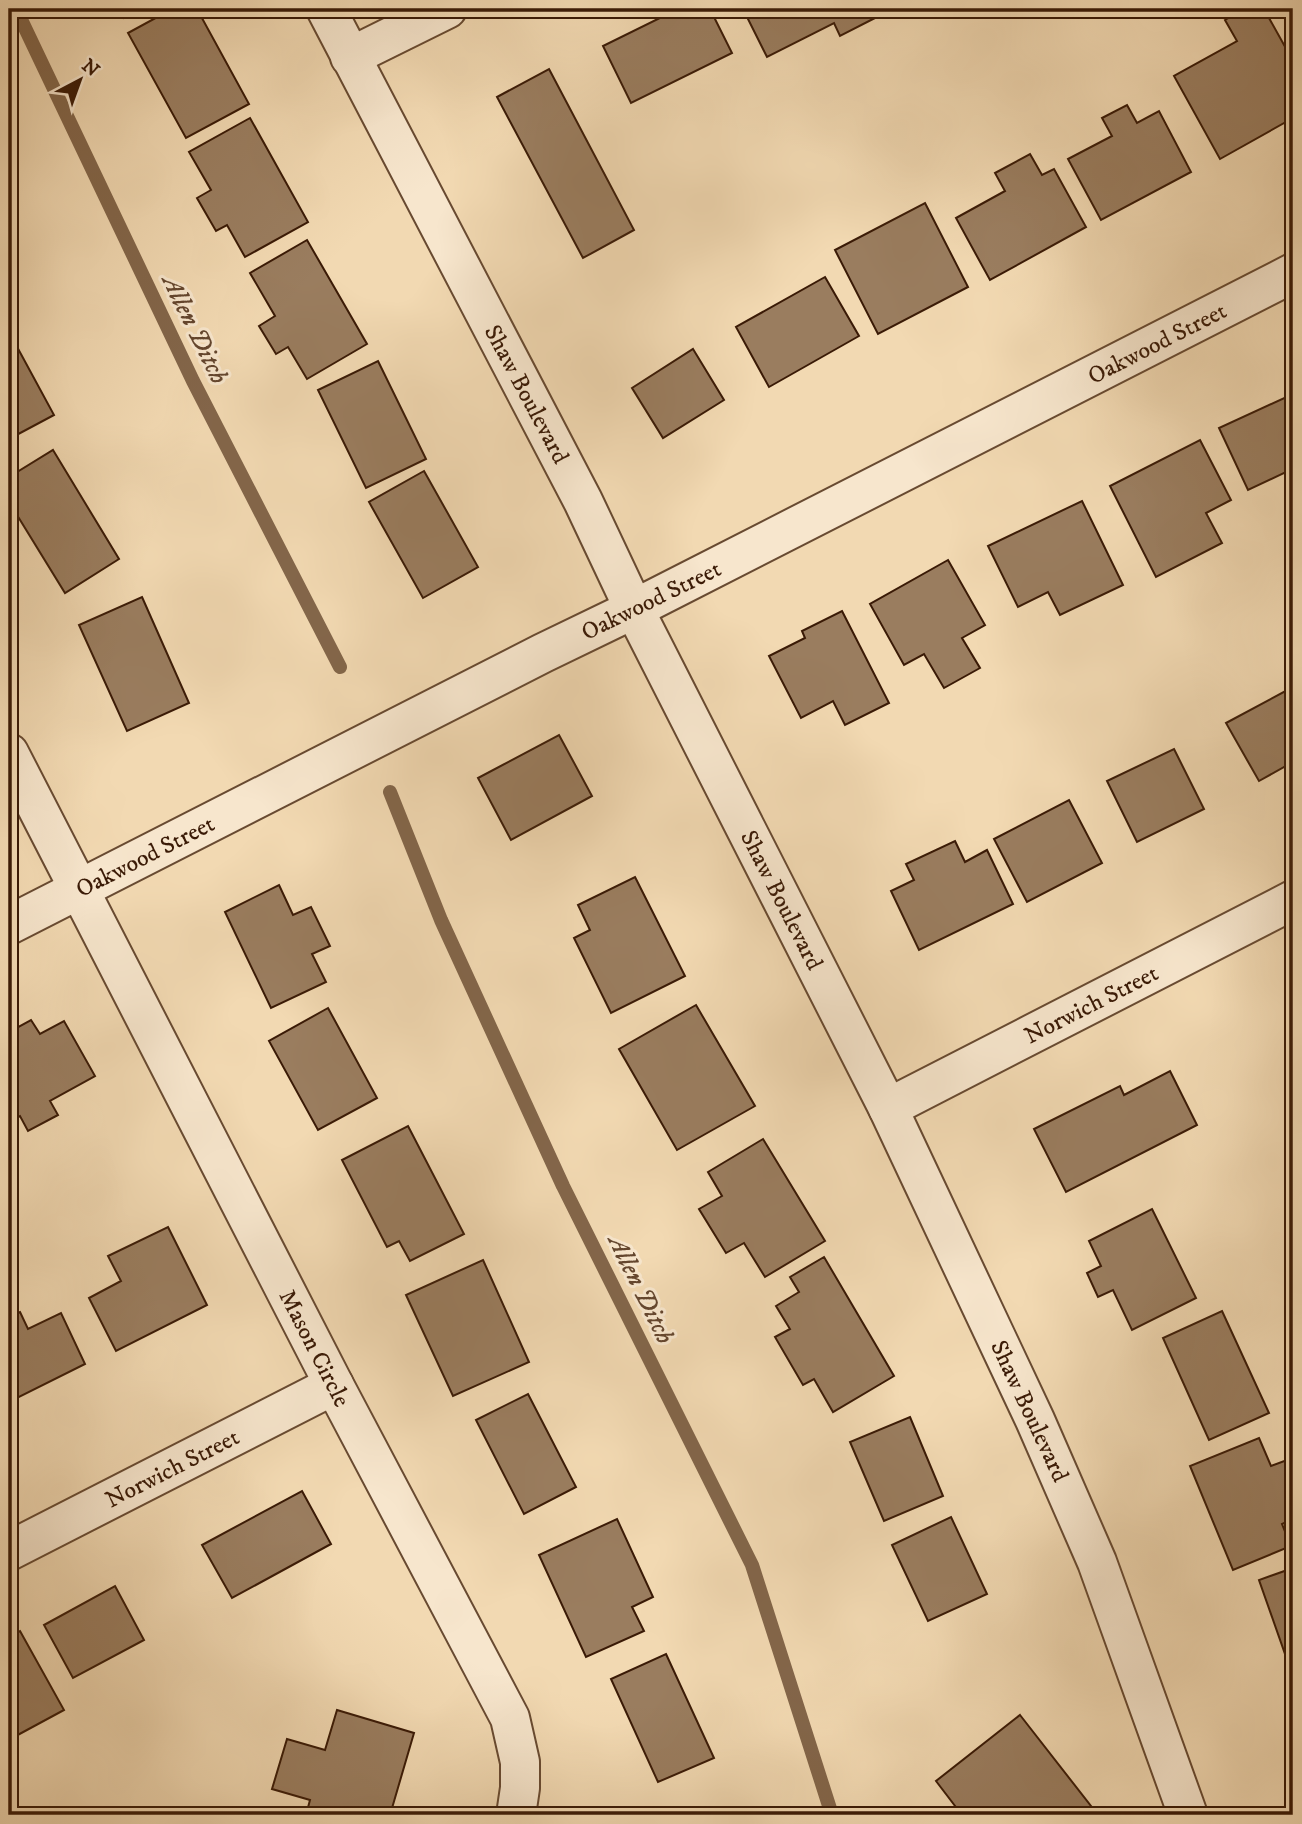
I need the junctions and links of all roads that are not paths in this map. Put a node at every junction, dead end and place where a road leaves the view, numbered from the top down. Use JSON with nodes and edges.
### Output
{"nodes":[{"id":1,"x":326,"y":9,"type":"edge"},
{"id":2,"x":447,"y":9,"type":"edge"},
{"id":3,"x":350,"y":57,"type":"junction"},
{"id":4,"x":1293,"y":273,"type":"edge"},
{"id":5,"x":634,"y":609,"type":"junction"},
{"id":6,"x":9,"y":753,"type":"edge"},
{"id":7,"x":80,"y":889,"type":"junction"},
{"id":8,"x":1293,"y":900,"type":"edge"},
{"id":9,"x":9,"y":925,"type":"edge"},
{"id":10,"x":888,"y":1108,"type":"junction"},
{"id":11,"x":334,"y":1385,"type":"junction"},
{"id":12,"x":9,"y":1551,"type":"edge"},
{"id":13,"x":516,"y":1815,"type":"edge"},
{"id":14,"x":1188,"y":1815,"type":"edge"}],
"edges":[{"from":1,"to":3,"type":"street","name":"Shaw Boulevard"},
{"from":2,"to":3,"type":"street"},
{"from":3,"to":5,"type":"street","name":"Shaw Boulevard"},
{"from":4,"to":5,"type":"street","name":"Oakwood Street"},
{"from":5,"to":7,"type":"street","name":"Oakwood Street"},
{"from":5,"to":10,"type":"street","name":"Shaw Boulevard"},
{"from":6,"to":7,"type":"street","name":"Mason Circle"},
{"from":7,"to":9,"type":"street","name":"Oakwood Street"},
{"from":7,"to":11,"type":"street","name":"Mason Circle"},
{"from":8,"to":10,"type":"street","name":"Norwich Street"},
{"from":10,"to":14,"type":"street","name":"Shaw Boulevard"},
{"from":11,"to":12,"type":"street","name":"Norwich Street"},
{"from":11,"to":13,"type":"street","name":"Mason Circle"}]}
